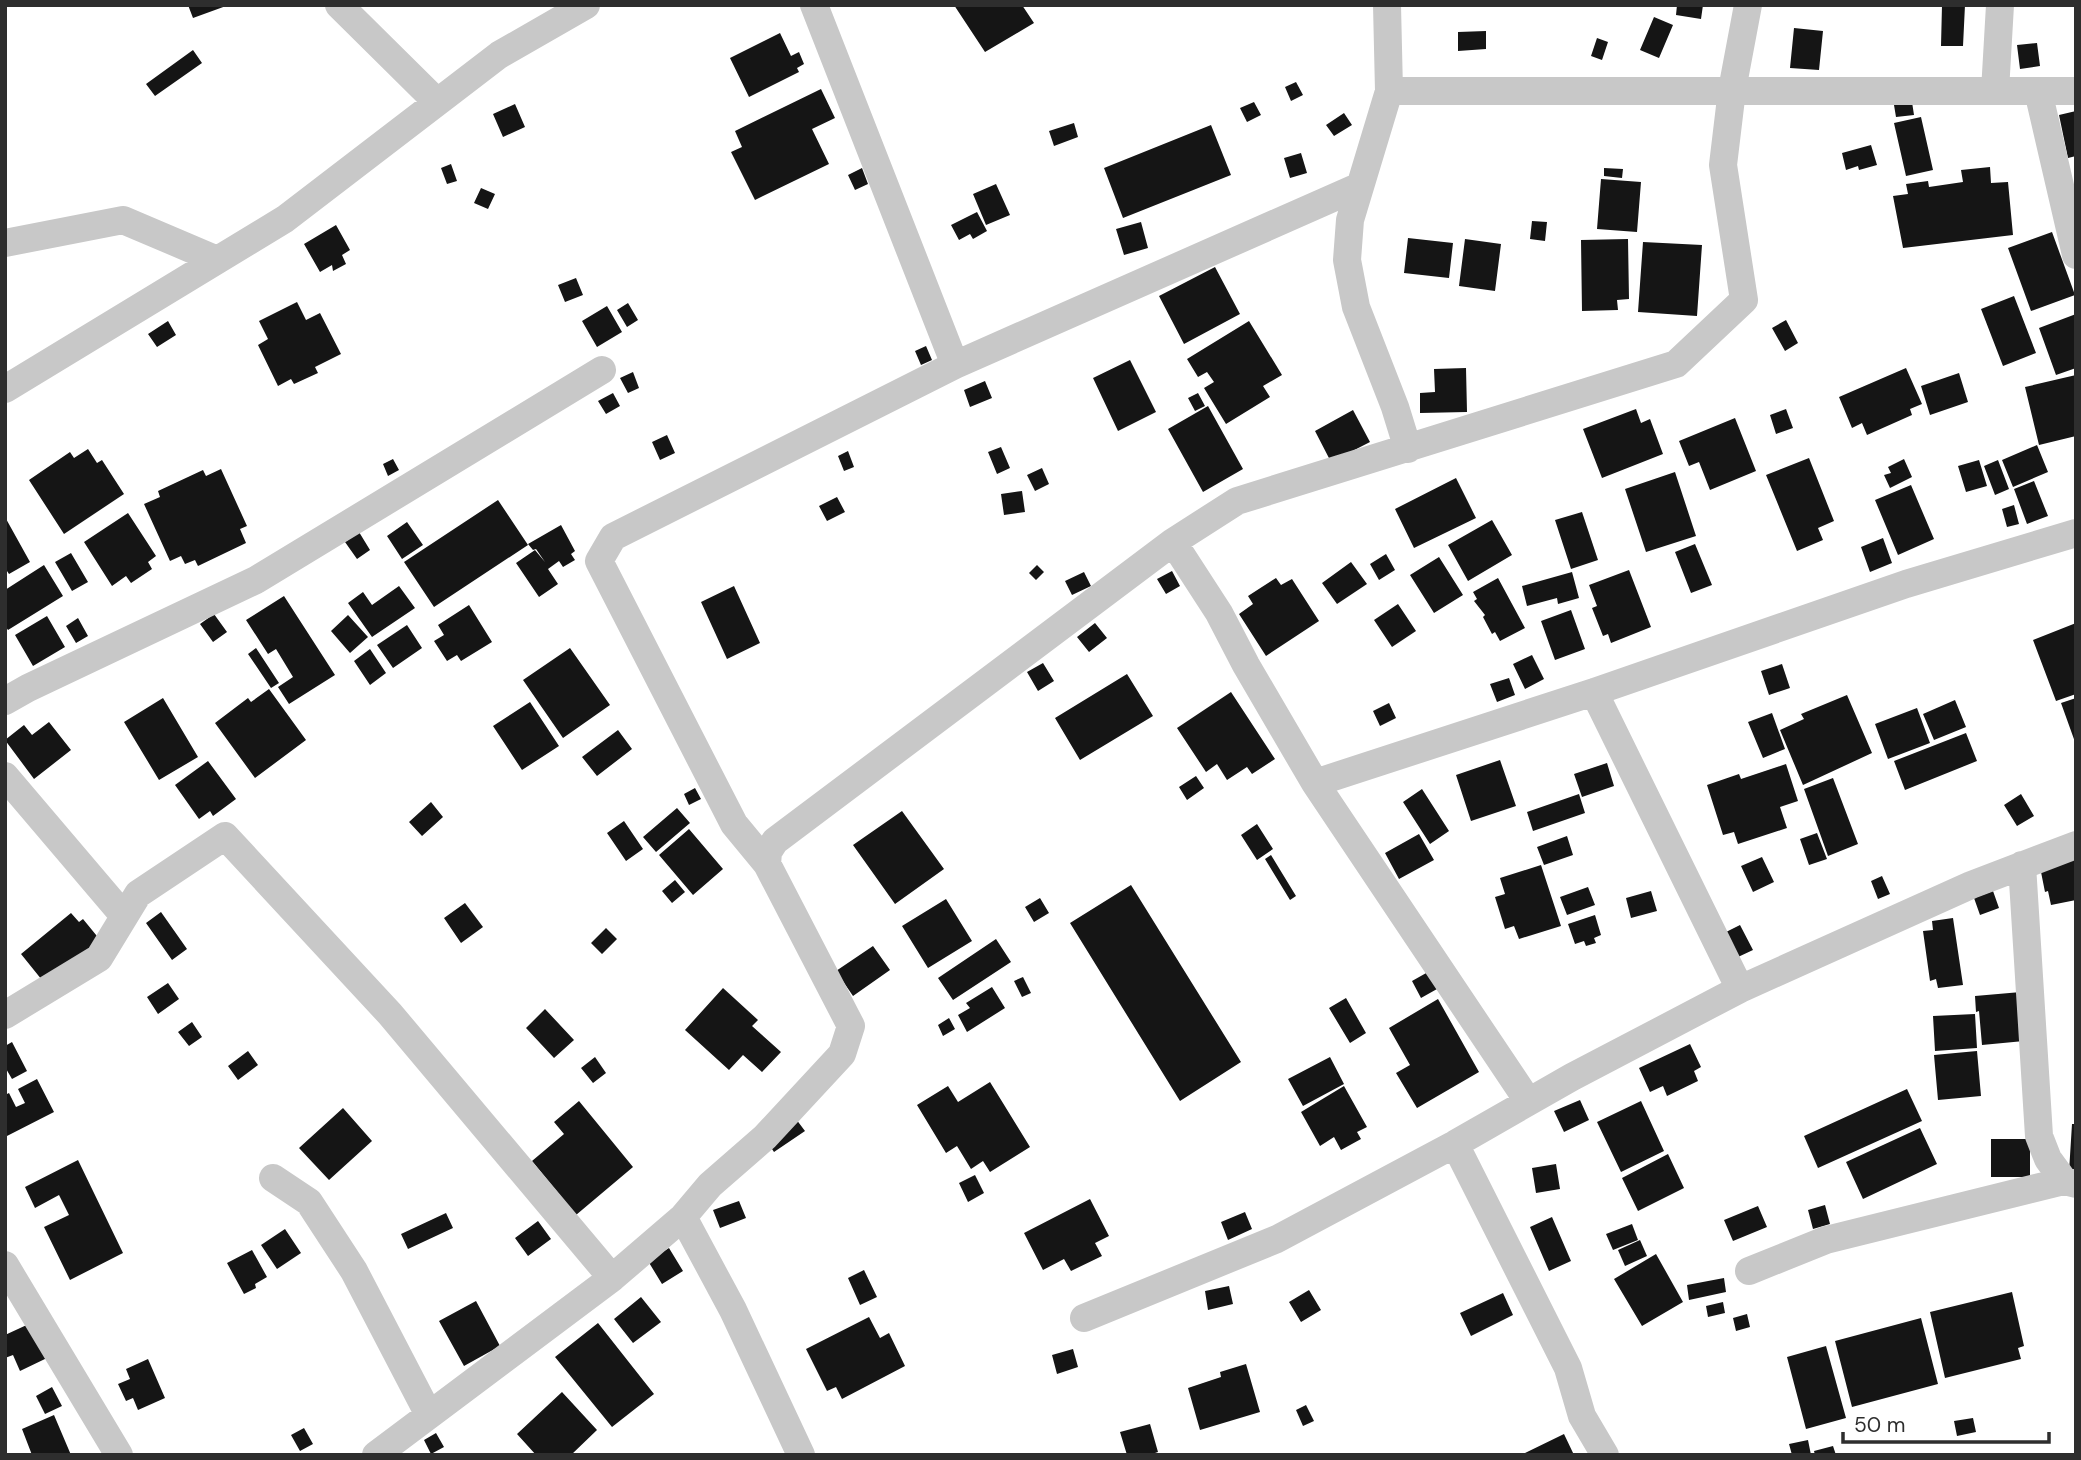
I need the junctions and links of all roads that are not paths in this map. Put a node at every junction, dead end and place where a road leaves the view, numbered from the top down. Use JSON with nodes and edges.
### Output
{"nodes":[{"id":1,"x":339,"y":5,"type":"edge"},
{"id":2,"x":586,"y":5,"type":"edge"},
{"id":3,"x":814,"y":5,"type":"edge"},
{"id":4,"x":1387,"y":5,"type":"edge"},
{"id":5,"x":1748,"y":5,"type":"edge"},
{"id":6,"x":2000,"y":5,"type":"edge"},
{"id":7,"x":1732,"y":90,"type":"junction"},
{"id":8,"x":1389,"y":91,"type":"junction"},
{"id":9,"x":1995,"y":91,"type":"junction"},
{"id":10,"x":2038,"y":91,"type":"junction"},
{"id":11,"x":2076,"y":92,"type":"edge"},
{"id":12,"x":437,"y":102,"type":"junction"},
{"id":13,"x":1360,"y":186,"type":"junction"},
{"id":14,"x":5,"y":243,"type":"edge"},
{"id":15,"x":2076,"y":255,"type":"edge"},
{"id":16,"x":217,"y":260,"type":"junction"},
{"id":17,"x":955,"y":365,"type":"junction"},
{"id":18,"x":603,"y":370,"type":"dead end"},
{"id":19,"x":5,"y":389,"type":"edge"},
{"id":20,"x":1408,"y":449,"type":"junction"},
{"id":21,"x":2076,"y":533,"type":"edge"},
{"id":22,"x":1173,"y":542,"type":"junction"},
{"id":23,"x":1594,"y":692,"type":"junction"},
{"id":24,"x":5,"y":701,"type":"edge"},
{"id":25,"x":5,"y":776,"type":"edge"},
{"id":26,"x":1315,"y":783,"type":"junction"},
{"id":27,"x":2076,"y":845,"type":"edge"},
{"id":28,"x":767,"y":864,"type":"junction"},
{"id":29,"x":2022,"y":865,"type":"junction"},
{"id":30,"x":124,"y":916,"type":"junction"},
{"id":31,"x":1740,"y":989,"type":"junction"},
{"id":32,"x":5,"y":1015,"type":"edge"},
{"id":33,"x":1528,"y":1101,"type":"junction"},
{"id":34,"x":1455,"y":1144,"type":"junction"},
{"id":35,"x":273,"y":1178,"type":"dead end"},
{"id":36,"x":2070,"y":1183,"type":"edge"},
{"id":37,"x":683,"y":1217,"type":"junction"},
{"id":38,"x":5,"y":1265,"type":"edge"},
{"id":39,"x":1749,"y":1271,"type":"dead end"},
{"id":40,"x":612,"y":1278,"type":"junction"},
{"id":41,"x":1084,"y":1318,"type":"dead end"},
{"id":42,"x":429,"y":1415,"type":"junction"},
{"id":43,"x":119,"y":1455,"type":"edge"},
{"id":44,"x":376,"y":1455,"type":"edge"},
{"id":45,"x":801,"y":1455,"type":"edge"},
{"id":46,"x":1605,"y":1455,"type":"edge"}],
"edges":[{"from":1,"to":12,"type":"street"},
{"from":2,"to":12,"type":"street"},
{"from":3,"to":17,"type":"street"},
{"from":4,"to":8,"type":"street"},
{"from":5,"to":7,"type":"street"},
{"from":6,"to":9,"type":"street"},
{"from":7,"to":8,"type":"street"},
{"from":7,"to":9,"type":"street"},
{"from":7,"to":20,"type":"street"},
{"from":8,"to":13,"type":"street"},
{"from":9,"to":10,"type":"street"},
{"from":10,"to":11,"type":"street"},
{"from":10,"to":15,"type":"street"},
{"from":12,"to":16,"type":"street"},
{"from":13,"to":17,"type":"street"},
{"from":13,"to":20,"type":"street"},
{"from":14,"to":16,"type":"street"},
{"from":16,"to":19,"type":"street"},
{"from":17,"to":28,"type":"street"},
{"from":18,"to":24,"type":"street"},
{"from":20,"to":22,"type":"street"},
{"from":21,"to":23,"type":"street"},
{"from":22,"to":26,"type":"street"},
{"from":22,"to":28,"type":"street"},
{"from":23,"to":26,"type":"street"},
{"from":23,"to":31,"type":"street"},
{"from":25,"to":30,"type":"street"},
{"from":26,"to":33,"type":"street"},
{"from":27,"to":29,"type":"street"},
{"from":28,"to":37,"type":"street"},
{"from":29,"to":31,"type":"street"},
{"from":29,"to":36,"type":"street"},
{"from":30,"to":32,"type":"street"},
{"from":30,"to":40,"type":"street"},
{"from":31,"to":33,"type":"street"},
{"from":33,"to":34,"type":"street"},
{"from":34,"to":41,"type":"street"},
{"from":34,"to":46,"type":"street"},
{"from":35,"to":42,"type":"street"},
{"from":36,"to":39,"type":"street"},
{"from":37,"to":40,"type":"street"},
{"from":37,"to":45,"type":"street"},
{"from":38,"to":43,"type":"street"},
{"from":40,"to":42,"type":"street"},
{"from":42,"to":44,"type":"street"}]}
